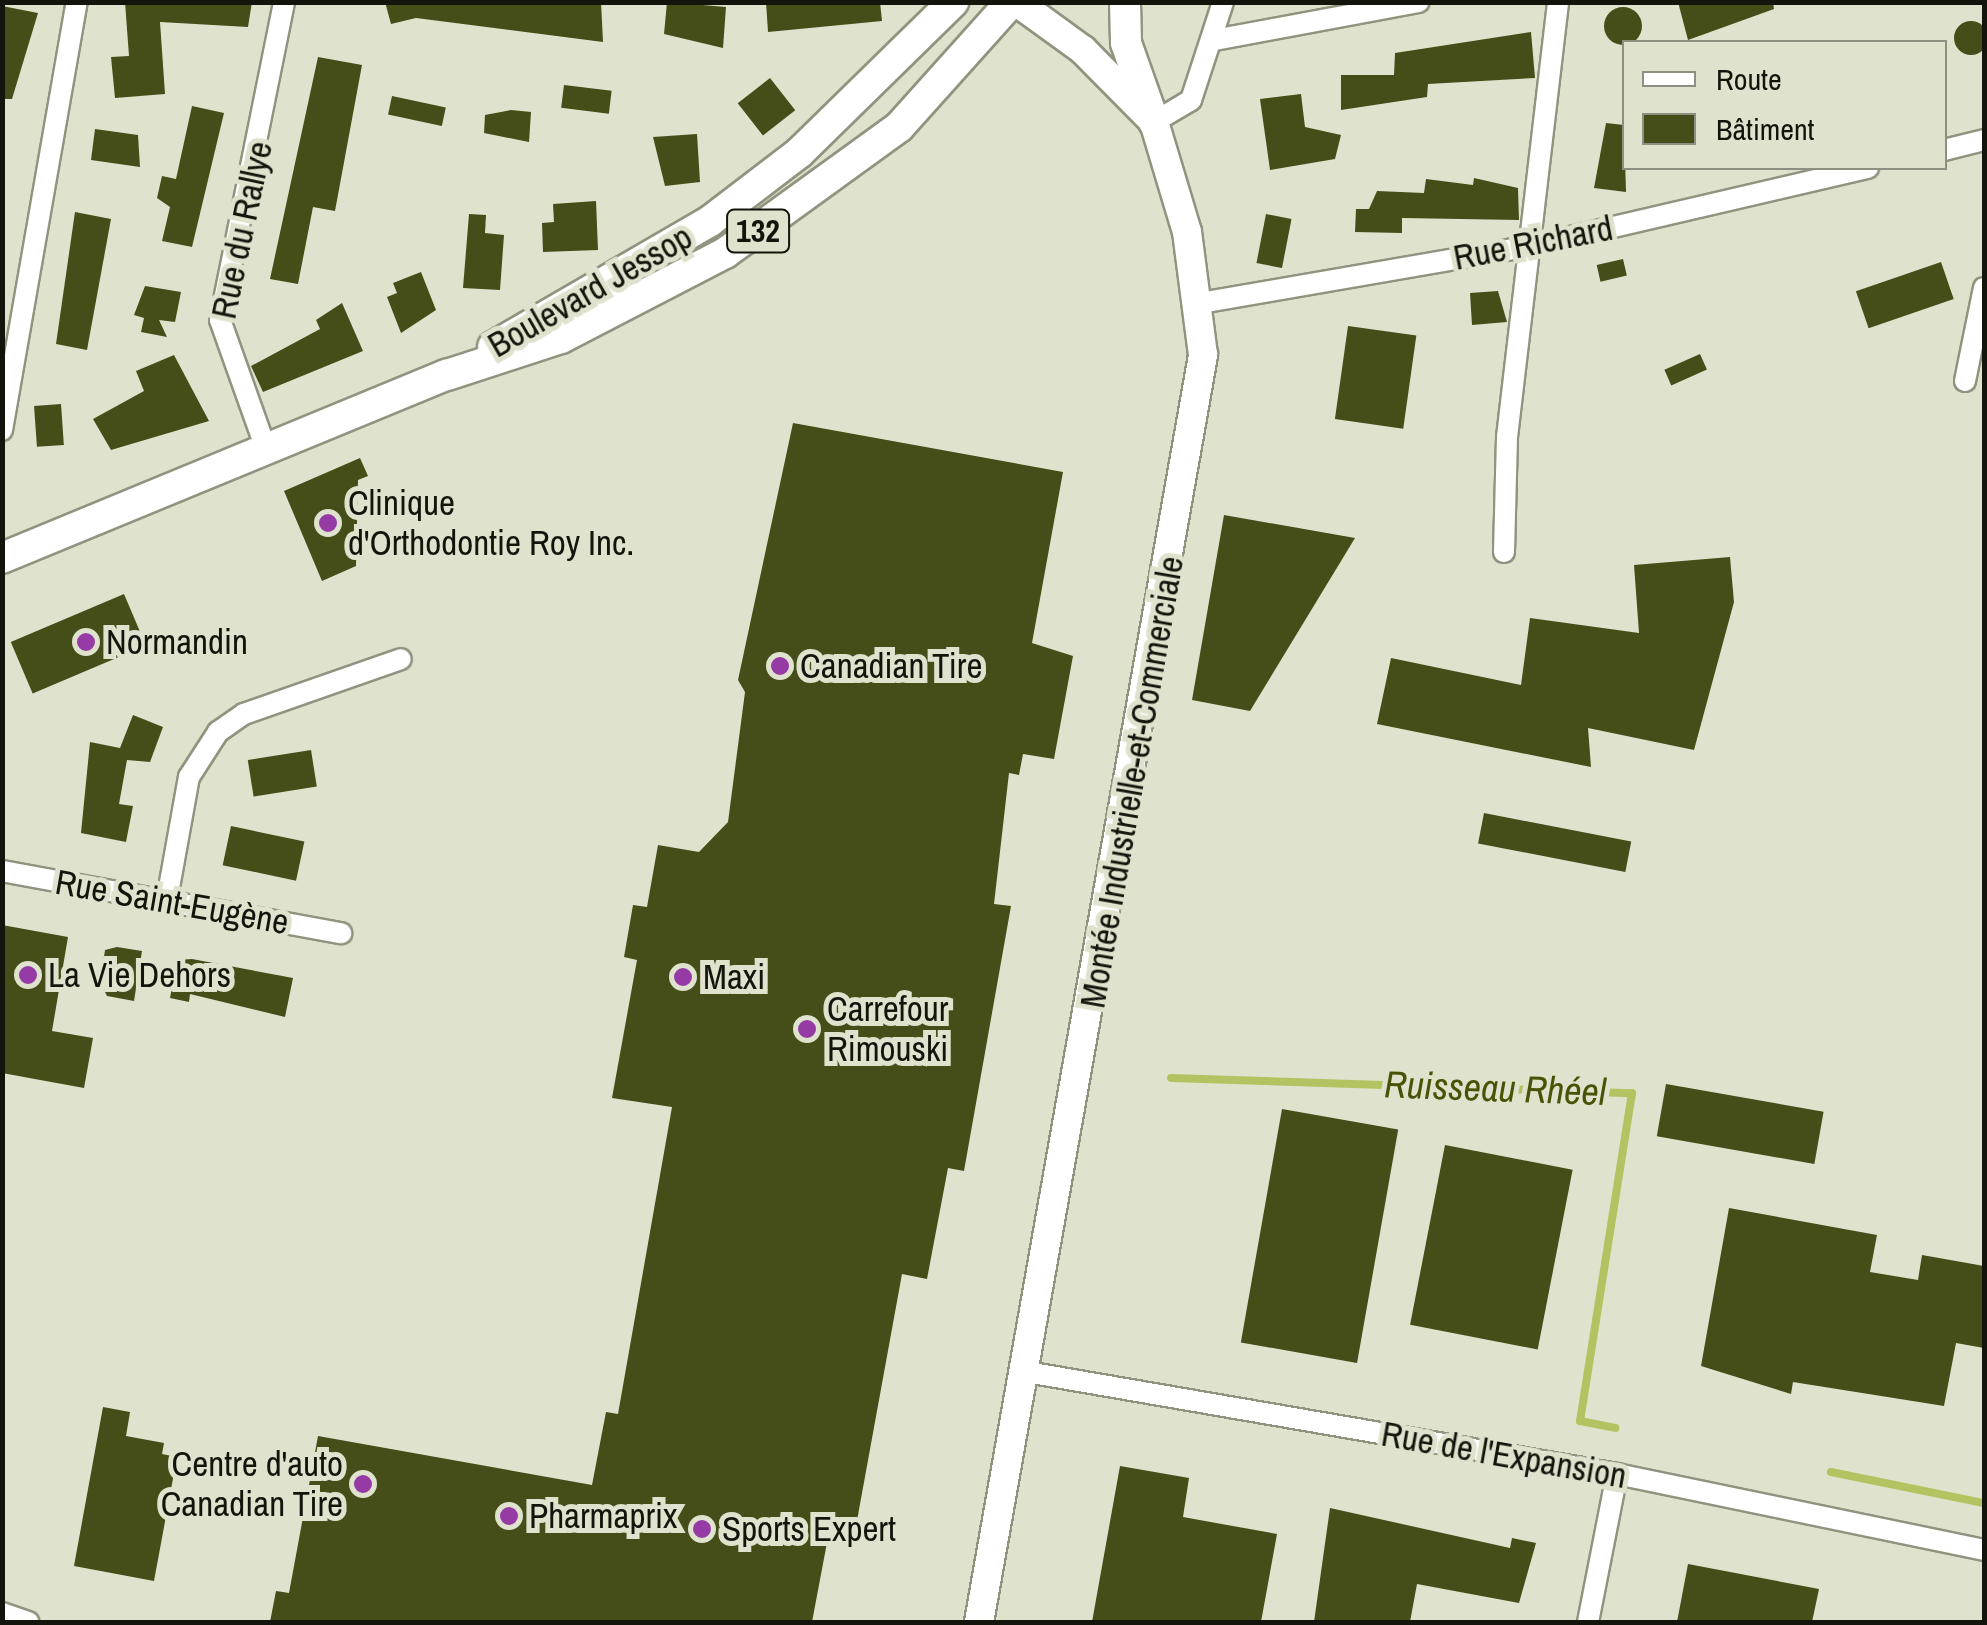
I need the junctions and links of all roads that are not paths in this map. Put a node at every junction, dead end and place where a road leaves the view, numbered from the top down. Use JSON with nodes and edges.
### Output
{"nodes":[{"id":1,"x":77,"y":2,"type":"edge"},
{"id":2,"x":284,"y":2,"type":"edge"},
{"id":3,"x":953,"y":2,"type":"edge"},
{"id":4,"x":1014,"y":2,"type":"edge"},
{"id":5,"x":1126,"y":2,"type":"edge"},
{"id":6,"x":1223,"y":2,"type":"edge"},
{"id":7,"x":1419,"y":2,"type":"edge"},
{"id":8,"x":1558,"y":2,"type":"edge"},
{"id":9,"x":1214,"y":40,"type":"junction"},
{"id":10,"x":1154,"y":122,"type":"junction"},
{"id":11,"x":1984,"y":140,"type":"edge"},
{"id":12,"x":1947,"y":149,"type":"edge"},
{"id":13,"x":1859,"y":170,"type":"edge"},
{"id":14,"x":1536,"y":245,"type":"junction"},
{"id":15,"x":1984,"y":288,"type":"edge"},
{"id":16,"x":1196,"y":304,"type":"junction"},
{"id":17,"x":448,"y":375,"type":"junction"},
{"id":18,"x":1965,"y":380,"type":"dead end"},
{"id":19,"x":2,"y":430,"type":"edge"},
{"id":20,"x":266,"y":449,"type":"junction"},
{"id":21,"x":1504,"y":552,"type":"dead end"},
{"id":22,"x":2,"y":558,"type":"edge"},
{"id":23,"x":401,"y":659,"type":"dead end"},
{"id":24,"x":2,"y":872,"type":"edge"},
{"id":25,"x":167,"y":898,"type":"junction"},
{"id":26,"x":341,"y":933,"type":"dead end"},
{"id":27,"x":1021,"y":1371,"type":"junction"},
{"id":28,"x":1617,"y":1474,"type":"junction"},
{"id":29,"x":1984,"y":1550,"type":"edge"},
{"id":30,"x":2,"y":1614,"type":"edge"},
{"id":31,"x":28,"y":1622,"type":"edge"},
{"id":32,"x":979,"y":1622,"type":"edge"},
{"id":33,"x":1588,"y":1622,"type":"edge"}],
"edges":[{"from":1,"to":19,"type":"street"},
{"from":2,"to":20,"type":"street","name":"Rue du Rallye"},
{"from":3,"to":17,"type":"main road","name":"Boulevard Jessop","number":"132"},
{"from":4,"to":10,"type":"main road","name":"Montée Industrielle-et-Commerciale"},
{"from":4,"to":17,"type":"main road","name":"Boulevard Jessop","number":"132"},
{"from":5,"to":10,"type":"main road"},
{"from":6,"to":9,"type":"street"},
{"from":7,"to":9,"type":"street"},
{"from":8,"to":14,"type":"street"},
{"from":9,"to":10,"type":"street"},
{"from":10,"to":16,"type":"main road","name":"Montée Industrielle-et-Commerciale"},
{"from":11,"to":12,"type":"street"},
{"from":13,"to":14,"type":"street","name":"Rue Richard"},
{"from":14,"to":16,"type":"street","name":"Rue Richard"},
{"from":14,"to":21,"type":"street"},
{"from":15,"to":18,"type":"street"},
{"from":16,"to":27,"type":"main road","name":"Montée Industrielle-et-Commerciale"},
{"from":17,"to":20,"type":"main road","name":"Boulevard Jessop","number":"132"},
{"from":20,"to":22,"type":"main road","name":"Boulevard Jessop","number":"132"},
{"from":23,"to":25,"type":"street"},
{"from":24,"to":25,"type":"street","name":"Rue Saint-Eugène"},
{"from":25,"to":26,"type":"street","name":"Rue Saint-Eugène"},
{"from":27,"to":28,"type":"street","name":"Rue de l'Expansion"},
{"from":27,"to":32,"type":"main road","name":"Montée Industrielle-et-Commerciale"},
{"from":28,"to":29,"type":"street","name":"Rue de l'Expansion"},
{"from":28,"to":33,"type":"street"},
{"from":30,"to":31,"type":"street"}]}
